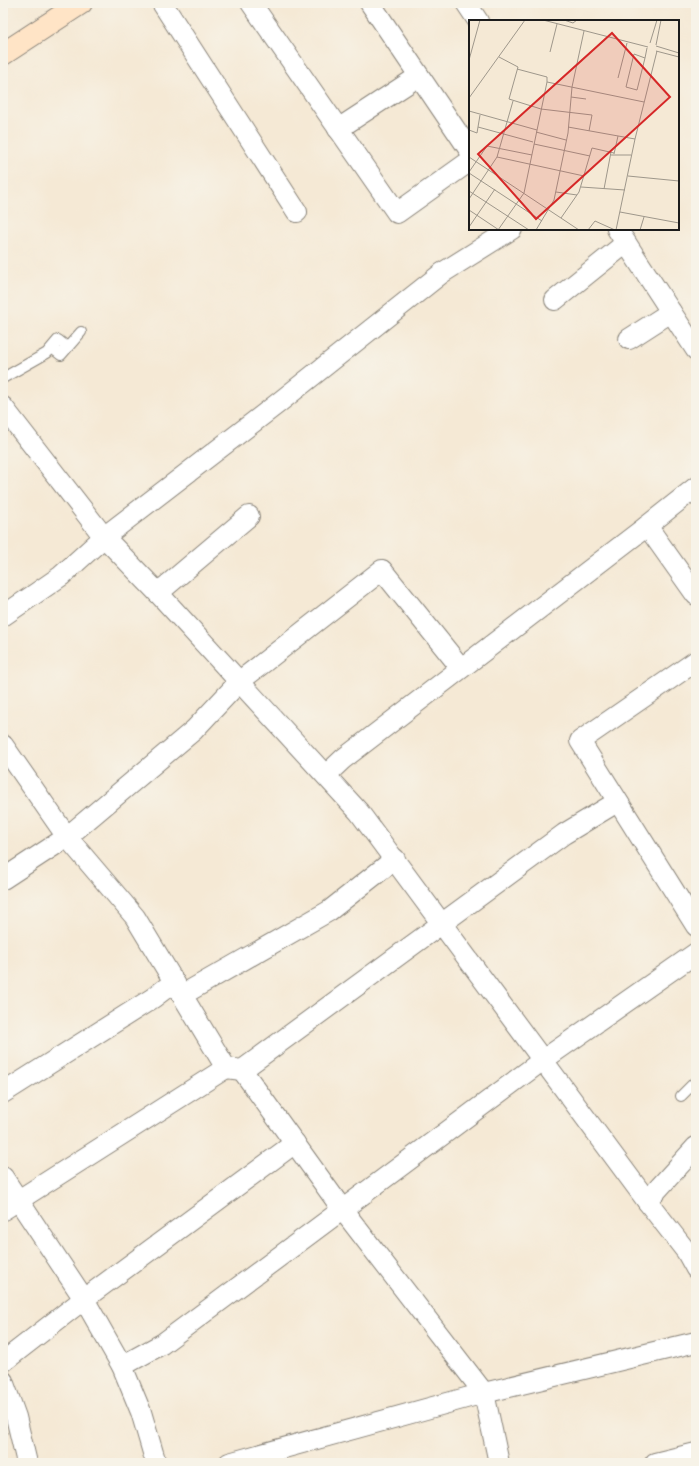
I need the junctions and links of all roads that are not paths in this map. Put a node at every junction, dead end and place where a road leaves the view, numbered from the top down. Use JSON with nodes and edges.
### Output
{"nodes":[{"id":1,"x":81,"y":3,"type":"edge"},
{"id":2,"x":162,"y":3,"type":"edge"},
{"id":3,"x":251,"y":3,"type":"edge"},
{"id":4,"x":370,"y":3,"type":"edge"},
{"id":5,"x":466,"y":3,"type":"edge"},
{"id":6,"x":477,"y":20,"type":"edge"},
{"id":7,"x":3,"y":54,"type":"edge"},
{"id":8,"x":419,"y":76,"type":"junction"},
{"id":9,"x":338,"y":129,"type":"junction"},
{"id":10,"x":469,"y":150,"type":"edge"},
{"id":11,"x":469,"y":162,"type":"edge"},
{"id":12,"x":297,"y":212,"type":"dead end"},
{"id":13,"x":510,"y":230,"type":"edge"},
{"id":14,"x":621,"y":236,"type":"edge"},
{"id":15,"x":555,"y":300,"type":"dead end"},
{"id":16,"x":671,"y":312,"type":"junction"},
{"id":17,"x":81,"y":332,"type":"dead end"},
{"id":18,"x":629,"y":339,"type":"dead end"},
{"id":19,"x":696,"y":350,"type":"edge"},
{"id":20,"x":3,"y":378,"type":"edge"},
{"id":21,"x":3,"y":408,"type":"edge"},
{"id":22,"x":696,"y":486,"type":"edge"},
{"id":23,"x":249,"y":516,"type":"dead end"},
{"id":24,"x":647,"y":526,"type":"junction"},
{"id":25,"x":104,"y":537,"type":"junction"},
{"id":26,"x":158,"y":593,"type":"junction"},
{"id":27,"x":696,"y":595,"type":"edge"},
{"id":28,"x":3,"y":616,"type":"edge"},
{"id":29,"x":696,"y":661,"type":"edge"},
{"id":30,"x":461,"y":668,"type":"junction"},
{"id":31,"x":240,"y":681,"type":"junction"},
{"id":32,"x":3,"y":746,"type":"edge"},
{"id":33,"x":326,"y":775,"type":"junction"},
{"id":34,"x":617,"y":802,"type":"junction"},
{"id":35,"x":67,"y":837,"type":"junction"},
{"id":36,"x":395,"y":859,"type":"junction"},
{"id":37,"x":3,"y":879,"type":"edge"},
{"id":38,"x":443,"y":924,"type":"junction"},
{"id":39,"x":696,"y":926,"type":"edge"},
{"id":40,"x":696,"y":953,"type":"edge"},
{"id":41,"x":178,"y":988,"type":"junction"},
{"id":42,"x":543,"y":1060,"type":"junction"},
{"id":43,"x":234,"y":1069,"type":"junction"},
{"id":44,"x":696,"y":1081,"type":"edge"},
{"id":45,"x":3,"y":1093,"type":"edge"},
{"id":46,"x":681,"y":1096,"type":"dead end"},
{"id":47,"x":295,"y":1143,"type":"junction"},
{"id":48,"x":696,"y":1147,"type":"edge"},
{"id":49,"x":3,"y":1177,"type":"edge"},
{"id":50,"x":647,"y":1200,"type":"junction"},
{"id":51,"x":11,"y":1206,"type":"edge"},
{"id":52,"x":342,"y":1209,"type":"junction"},
{"id":53,"x":696,"y":1269,"type":"edge"},
{"id":54,"x":84,"y":1299,"type":"junction"},
{"id":55,"x":696,"y":1342,"type":"edge"},
{"id":56,"x":3,"y":1362,"type":"edge"},
{"id":57,"x":122,"y":1366,"type":"junction"},
{"id":58,"x":3,"y":1381,"type":"edge"},
{"id":59,"x":484,"y":1393,"type":"junction"},
{"id":60,"x":696,"y":1454,"type":"edge"},
{"id":61,"x":27,"y":1463,"type":"edge"},
{"id":62,"x":156,"y":1463,"type":"edge"},
{"id":63,"x":229,"y":1463,"type":"edge"},
{"id":64,"x":499,"y":1463,"type":"edge"},
{"id":65,"x":655,"y":1463,"type":"edge"}],
"edges":[{"from":1,"to":7,"type":"street"},
{"from":2,"to":12,"type":"street"},
{"from":3,"to":9,"type":"street"},
{"from":4,"to":8,"type":"street"},
{"from":5,"to":6,"type":"street"},
{"from":8,"to":9,"type":"street"},
{"from":8,"to":10,"type":"street"},
{"from":9,"to":11,"type":"street"},
{"from":13,"to":25,"type":"street"},
{"from":14,"to":15,"type":"street"},
{"from":14,"to":16,"type":"street"},
{"from":16,"to":18,"type":"street"},
{"from":16,"to":19,"type":"street"},
{"from":17,"to":20,"type":"lane"},
{"from":21,"to":25,"type":"street"},
{"from":22,"to":24,"type":"street"},
{"from":23,"to":26,"type":"street"},
{"from":24,"to":27,"type":"street"},
{"from":24,"to":30,"type":"street"},
{"from":25,"to":26,"type":"street"},
{"from":25,"to":28,"type":"street"},
{"from":26,"to":31,"type":"street"},
{"from":29,"to":34,"type":"street"},
{"from":30,"to":31,"type":"street"},
{"from":30,"to":33,"type":"street"},
{"from":31,"to":33,"type":"street"},
{"from":31,"to":35,"type":"street"},
{"from":32,"to":35,"type":"street"},
{"from":33,"to":36,"type":"street"},
{"from":34,"to":38,"type":"street"},
{"from":34,"to":39,"type":"street"},
{"from":35,"to":37,"type":"street"},
{"from":35,"to":41,"type":"street"},
{"from":36,"to":38,"type":"street"},
{"from":36,"to":41,"type":"street"},
{"from":38,"to":42,"type":"street"},
{"from":38,"to":43,"type":"street"},
{"from":40,"to":42,"type":"street"},
{"from":41,"to":43,"type":"street"},
{"from":41,"to":45,"type":"street"},
{"from":42,"to":50,"type":"street"},
{"from":42,"to":52,"type":"street"},
{"from":43,"to":47,"type":"street"},
{"from":43,"to":51,"type":"street"},
{"from":44,"to":46,"type":"lane"},
{"from":47,"to":52,"type":"street"},
{"from":47,"to":54,"type":"street"},
{"from":48,"to":50,"type":"street"},
{"from":49,"to":51,"type":"street"},
{"from":50,"to":53,"type":"street"},
{"from":51,"to":54,"type":"street"},
{"from":52,"to":57,"type":"street"},
{"from":52,"to":59,"type":"street"},
{"from":54,"to":56,"type":"street"},
{"from":54,"to":57,"type":"street"},
{"from":55,"to":59,"type":"street"},
{"from":57,"to":62,"type":"street"},
{"from":58,"to":61,"type":"street"},
{"from":59,"to":63,"type":"street"},
{"from":59,"to":64,"type":"street"},
{"from":60,"to":65,"type":"street"}]}
